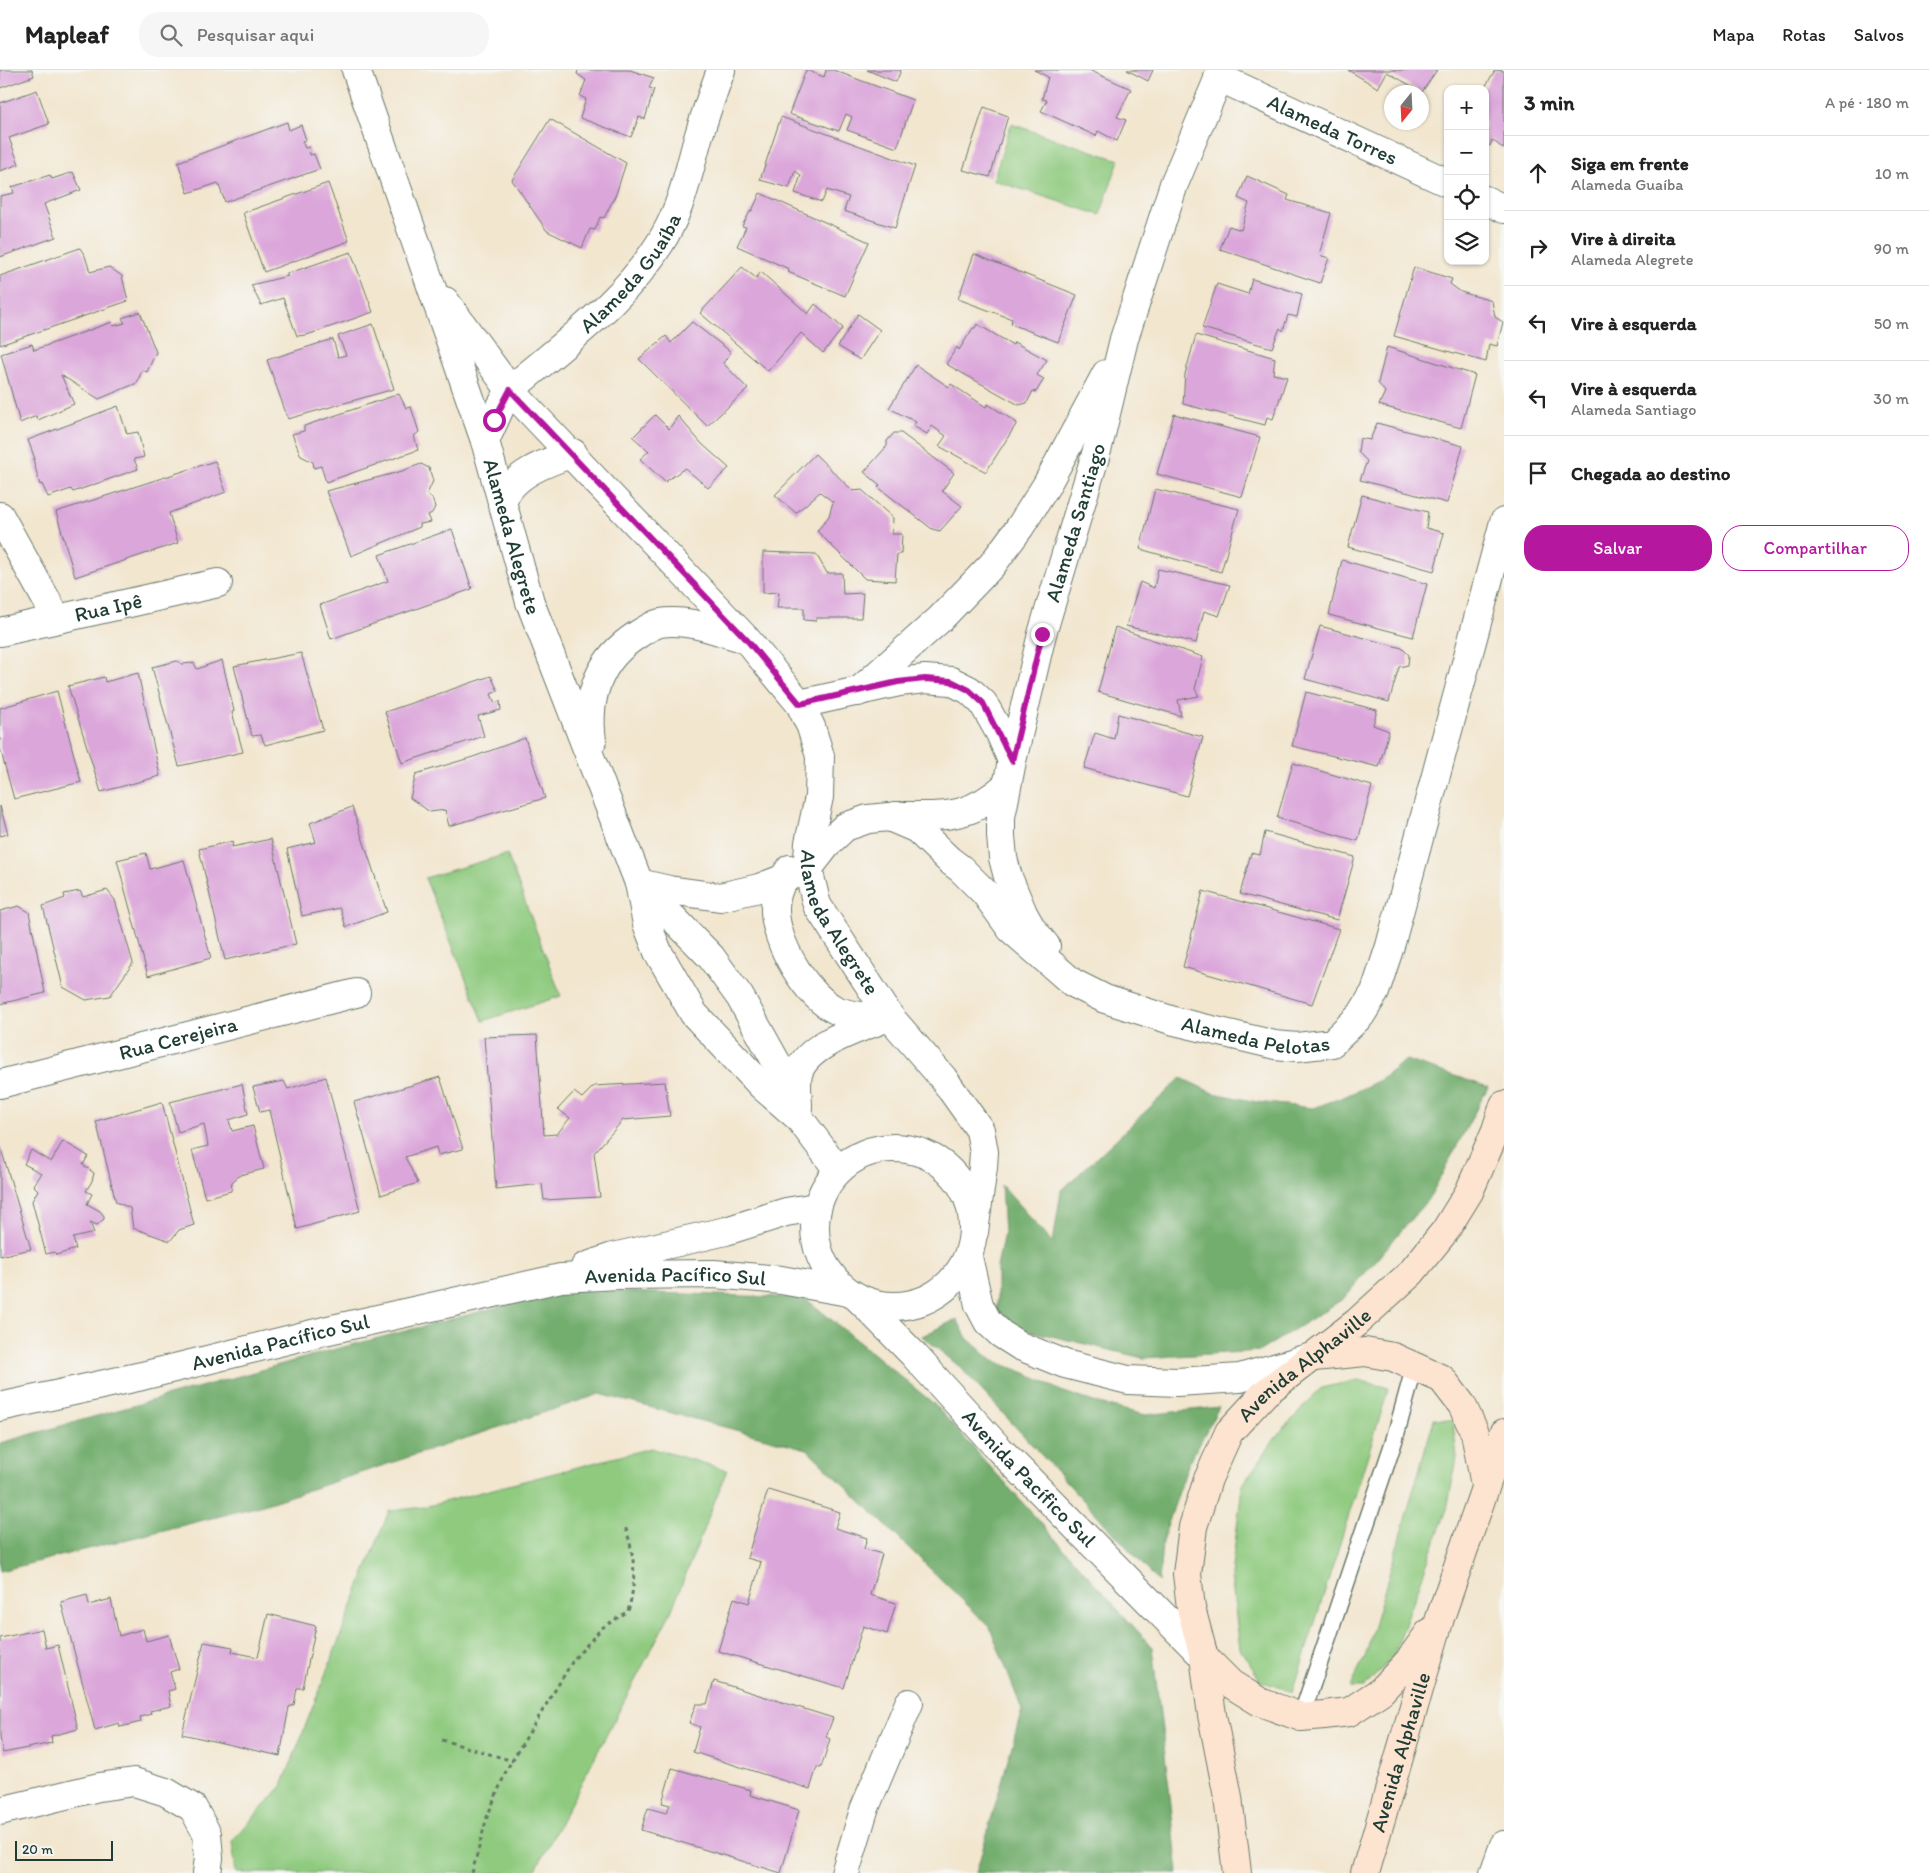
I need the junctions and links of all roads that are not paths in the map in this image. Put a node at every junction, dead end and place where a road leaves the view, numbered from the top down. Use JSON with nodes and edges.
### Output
{"nodes":[{"id":1,"x":356,"y":70,"type":"edge"},
{"id":2,"x":722,"y":70,"type":"edge"},
{"id":3,"x":1220,"y":74,"type":"edge"},
{"id":4,"x":1444,"y":181,"type":"edge"},
{"id":5,"x":1489,"y":202,"type":"edge"},
{"id":6,"x":1504,"y":209,"type":"edge"},
{"id":7,"x":428,"y":277,"type":"junction"},
{"id":8,"x":1124,"y":339,"type":"junction"},
{"id":9,"x":510,"y":390,"type":"junction"},
{"id":10,"x":485,"y":441,"type":"junction"},
{"id":11,"x":572,"y":453,"type":"junction"},
{"id":12,"x":502,"y":504,"type":"junction"},
{"id":13,"x":0,"y":516,"type":"edge"},
{"id":14,"x":1504,"y":522,"type":"edge"},
{"id":15,"x":218,"y":583,"type":"dead end"},
{"id":16,"x":57,"y":619,"type":"junction"},
{"id":17,"x":1,"y":624,"type":"edge"},
{"id":18,"x":747,"y":640,"type":"junction"},
{"id":19,"x":858,"y":692,"type":"junction"},
{"id":20,"x":800,"y":704,"type":"junction"},
{"id":21,"x":594,"y":765,"type":"junction"},
{"id":22,"x":1010,"y":773,"type":"junction"},
{"id":23,"x":889,"y":816,"type":"junction"},
{"id":24,"x":809,"y":856,"type":"junction"},
{"id":25,"x":782,"y":880,"type":"junction"},
{"id":26,"x":639,"y":883,"type":"junction"},
{"id":27,"x":1073,"y":983,"type":"junction"},
{"id":28,"x":356,"y":993,"type":"dead end"},
{"id":29,"x":890,"y":1017,"type":"junction"},
{"id":30,"x":0,"y":1084,"type":"edge"},
{"id":31,"x":1504,"y":1105,"type":"edge"},
{"id":32,"x":799,"y":1118,"type":"junction"},
{"id":33,"x":838,"y":1170,"type":"junction"},
{"id":34,"x":816,"y":1207,"type":"junction"},
{"id":35,"x":971,"y":1244,"type":"junction"},
{"id":36,"x":561,"y":1278,"type":"junction"},
{"id":37,"x":853,"y":1294,"type":"junction"},
{"id":38,"x":1314,"y":1357,"type":"junction"},
{"id":39,"x":1414,"y":1366,"type":"junction"},
{"id":40,"x":0,"y":1407,"type":"edge"},
{"id":41,"x":1504,"y":1433,"type":"edge"},
{"id":42,"x":1486,"y":1488,"type":"junction"},
{"id":43,"x":1440,"y":1618,"type":"junction"},
{"id":44,"x":1204,"y":1657,"type":"junction"},
{"id":45,"x":909,"y":1703,"type":"dead end"},
{"id":46,"x":1301,"y":1717,"type":"junction"},
{"id":47,"x":0,"y":1811,"type":"edge"},
{"id":48,"x":1504,"y":1844,"type":"edge"},
{"id":49,"x":207,"y":1873,"type":"edge"},
{"id":50,"x":845,"y":1873,"type":"edge"},
{"id":51,"x":1237,"y":1873,"type":"edge"},
{"id":52,"x":1365,"y":1873,"type":"edge"},
{"id":53,"x":1494,"y":1873,"type":"edge"}],
"edges":[{"from":1,"to":7,"type":"street","name":"Alameda Alegrete"},
{"from":2,"to":9,"type":"street","name":"Alameda Guaíba"},
{"from":3,"to":4,"type":"street","name":"Alameda Torres"},
{"from":3,"to":8,"type":"street","name":"Alameda Santiago"},
{"from":5,"to":6,"type":"street"},
{"from":7,"to":9,"type":"street","name":"Alameda Alegrete"},
{"from":7,"to":10,"type":"street","name":"Alameda Alegrete"},
{"from":8,"to":19,"type":"street","name":"Alameda Santiago"},
{"from":8,"to":22,"type":"street","name":"Alameda Santiago"},
{"from":9,"to":10,"type":"street","name":"Alameda Guaíba"},
{"from":9,"to":11,"type":"street","name":"Alameda Alegrete"},
{"from":10,"to":12,"type":"street","name":"Alameda Alegrete"},
{"from":11,"to":12,"type":"street"},
{"from":11,"to":18,"type":"street","name":"Alameda Alegrete"},
{"from":12,"to":21,"type":"street","name":"Alameda Alegrete"},
{"from":13,"to":16,"type":"street"},
{"from":14,"to":27,"type":"street","name":"Alameda Pelotas"},
{"from":15,"to":16,"type":"street","name":"Rua Ipê"},
{"from":16,"to":17,"type":"street","name":"Rua Ipê"},
{"from":18,"to":20,"type":"street","name":"Alameda Alegrete"},
{"from":18,"to":21,"type":"street","name":"Alameda Alegrete"},
{"from":19,"to":20,"type":"street"},
{"from":19,"to":22,"type":"street"},
{"from":20,"to":24,"type":"street","name":"Alameda Alegrete"},
{"from":21,"to":26,"type":"street","name":"Alameda Alegrete"},
{"from":22,"to":23,"type":"street"},
{"from":22,"to":27,"type":"street","name":"Alameda Santiago"},
{"from":23,"to":24,"type":"street"},
{"from":23,"to":27,"type":"street","name":"Alameda Pelotas"},
{"from":24,"to":25,"type":"street","name":"Alameda Alegrete"},
{"from":24,"to":29,"type":"street","name":"Alameda Alegrete"},
{"from":25,"to":26,"type":"street","name":"Alameda Alegrete"},
{"from":25,"to":29,"type":"street"},
{"from":26,"to":32,"type":"street"},
{"from":26,"to":32,"type":"street","name":"Alameda Alegrete"},
{"from":28,"to":30,"type":"street","name":"Rua Cerejeira"},
{"from":29,"to":32,"type":"street"},
{"from":29,"to":35,"type":"street","name":"Alameda Alegrete"},
{"from":31,"to":38,"type":"main road","name":"Avenida Alphaville"},
{"from":32,"to":33,"type":"street","name":"Alameda Alegrete"},
{"from":33,"to":34,"type":"street"},
{"from":33,"to":35,"type":"street"},
{"from":34,"to":36,"type":"street","name":"Avenida Pacífico Sul"},
{"from":34,"to":37,"type":"street"},
{"from":35,"to":37,"type":"street"},
{"from":35,"to":38,"type":"street"},
{"from":36,"to":37,"type":"street","name":"Avenida Pacífico Sul"},
{"from":36,"to":40,"type":"street","name":"Avenida Pacífico Sul"},
{"from":37,"to":44,"type":"street","name":"Avenida Pacífico Sul"},
{"from":38,"to":39,"type":"main road"},
{"from":38,"to":44,"type":"main road","name":"Avenida Alphaville"},
{"from":39,"to":42,"type":"main road"},
{"from":39,"to":46,"type":"lane"},
{"from":41,"to":42,"type":"main road","name":"Avenida Alphaville"},
{"from":42,"to":43,"type":"main road","name":"Avenida Alphaville"},
{"from":43,"to":46,"type":"main road"},
{"from":43,"to":52,"type":"main road","name":"Avenida Alphaville"},
{"from":44,"to":46,"type":"main road"},
{"from":44,"to":51,"type":"main road","name":"Avenida Alphaville"},
{"from":45,"to":50,"type":"street"},
{"from":47,"to":49,"type":"street"},
{"from":48,"to":53,"type":"street"}]}
